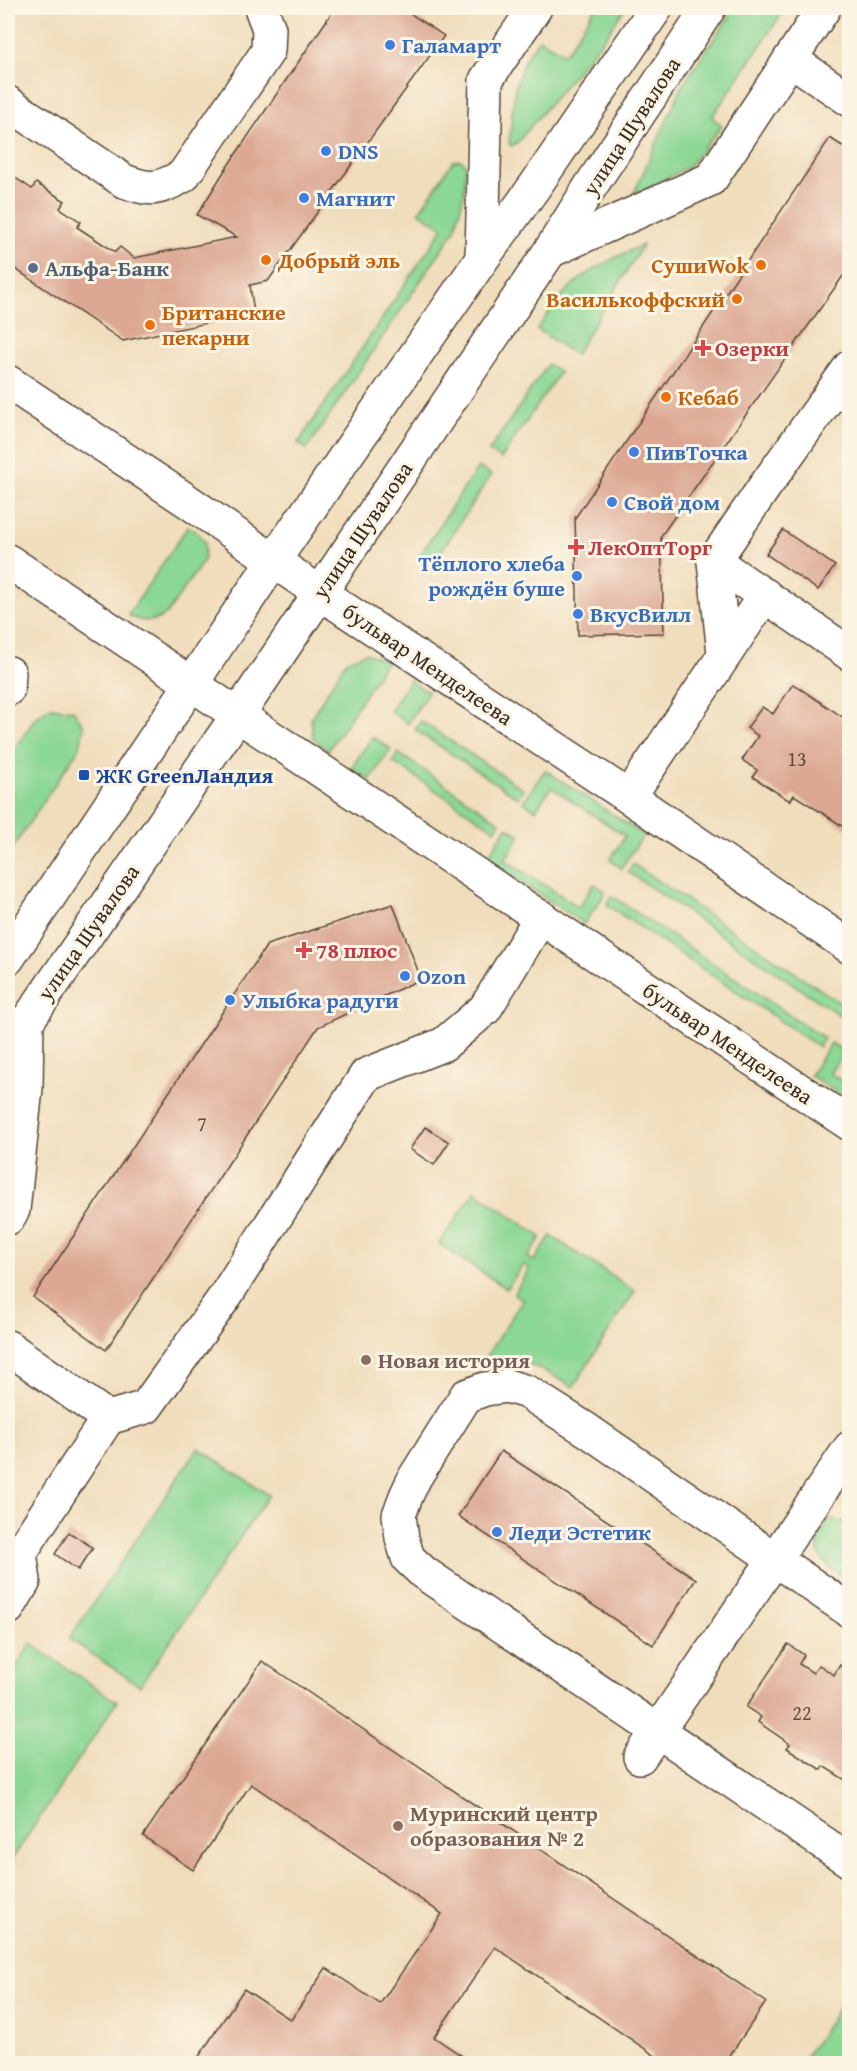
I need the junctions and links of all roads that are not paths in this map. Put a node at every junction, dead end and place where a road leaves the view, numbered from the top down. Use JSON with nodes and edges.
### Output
{"nodes":[{"id":1,"x":261,"y":8,"type":"edge"},
{"id":2,"x":535,"y":8,"type":"edge"},
{"id":3,"x":656,"y":8,"type":"edge"},
{"id":4,"x":709,"y":8,"type":"edge"},
{"id":5,"x":825,"y":8,"type":"edge"},
{"id":6,"x":790,"y":59,"type":"junction"},
{"id":7,"x":849,"y":99,"type":"edge"},
{"id":8,"x":8,"y":103,"type":"edge"},
{"id":9,"x":550,"y":251,"type":"junction"},
{"id":10,"x":482,"y":258,"type":"junction"},
{"id":11,"x":849,"y":367,"type":"edge"},
{"id":12,"x":8,"y":382,"type":"edge"},
{"id":13,"x":274,"y":560,"type":"junction"},
{"id":14,"x":8,"y":561,"type":"edge"},
{"id":15,"x":714,"y":561,"type":"junction"},
{"id":16,"x":320,"y":593,"type":"junction"},
{"id":17,"x":765,"y":595,"type":"junction"},
{"id":18,"x":724,"y":653,"type":"junction"},
{"id":19,"x":849,"y":654,"type":"edge"},
{"id":20,"x":191,"y":684,"type":"junction"},
{"id":21,"x":238,"y":715,"type":"junction"},
{"id":22,"x":629,"y":797,"type":"junction"},
{"id":23,"x":541,"y":917,"type":"junction"},
{"id":24,"x":849,"y":947,"type":"edge"},
{"id":25,"x":8,"y":958,"type":"edge"},
{"id":26,"x":27,"y":1020,"type":"junction"},
{"id":27,"x":8,"y":1049,"type":"edge"},
{"id":28,"x":849,"y":1124,"type":"edge"},
{"id":29,"x":8,"y":1218,"type":"edge"},
{"id":30,"x":8,"y":1347,"type":"edge"},
{"id":31,"x":108,"y":1418,"type":"junction"},
{"id":32,"x":849,"y":1448,"type":"edge"},
{"id":33,"x":773,"y":1559,"type":"junction"},
{"id":34,"x":8,"y":1608,"type":"edge"},
{"id":35,"x":849,"y":1611,"type":"edge"},
{"id":36,"x":648,"y":1744,"type":"junction"},
{"id":37,"x":849,"y":1861,"type":"edge"}],
"edges":[{"from":1,"to":8,"type":"street"},
{"from":2,"to":10,"type":"street"},
{"from":3,"to":10,"type":"street","name":"улица Шувалова"},
{"from":4,"to":9,"type":"street","name":"улица Шувалова"},
{"from":5,"to":6,"type":"street"},
{"from":6,"to":7,"type":"street"},
{"from":6,"to":9,"type":"street"},
{"from":9,"to":16,"type":"street","name":"улица Шувалова"},
{"from":10,"to":13,"type":"street","name":"улица Шувалова"},
{"from":11,"to":15,"type":"street"},
{"from":12,"to":13,"type":"street","name":"бульвар Менделеева"},
{"from":13,"to":16,"type":"street","name":"бульвар Менделеева"},
{"from":13,"to":20,"type":"street","name":"улица Шувалова"},
{"from":14,"to":20,"type":"street","name":"бульвар Менделеева"},
{"from":15,"to":17,"type":"street"},
{"from":15,"to":18,"type":"street"},
{"from":16,"to":21,"type":"street","name":"улица Шувалова"},
{"from":16,"to":22,"type":"street","name":"бульвар Менделеева"},
{"from":17,"to":18,"type":"street"},
{"from":17,"to":19,"type":"street"},
{"from":18,"to":22,"type":"street"},
{"from":20,"to":21,"type":"street","name":"бульвар Менделеева"},
{"from":20,"to":25,"type":"street","name":"улица Шувалова"},
{"from":21,"to":23,"type":"street","name":"бульвар Менделеева"},
{"from":21,"to":26,"type":"street","name":"улица Шувалова"},
{"from":22,"to":24,"type":"street","name":"бульвар Менделеева"},
{"from":23,"to":28,"type":"street","name":"бульвар Менделеева"},
{"from":23,"to":31,"type":"street"},
{"from":26,"to":27,"type":"street","name":"улица Шувалова"},
{"from":26,"to":29,"type":"street"},
{"from":30,"to":31,"type":"street"},
{"from":31,"to":34,"type":"street"},
{"from":32,"to":33,"type":"street"},
{"from":33,"to":35,"type":"street"},
{"from":33,"to":36,"type":"street"},
{"from":33,"to":36,"type":"street"},
{"from":36,"to":37,"type":"street"}]}
